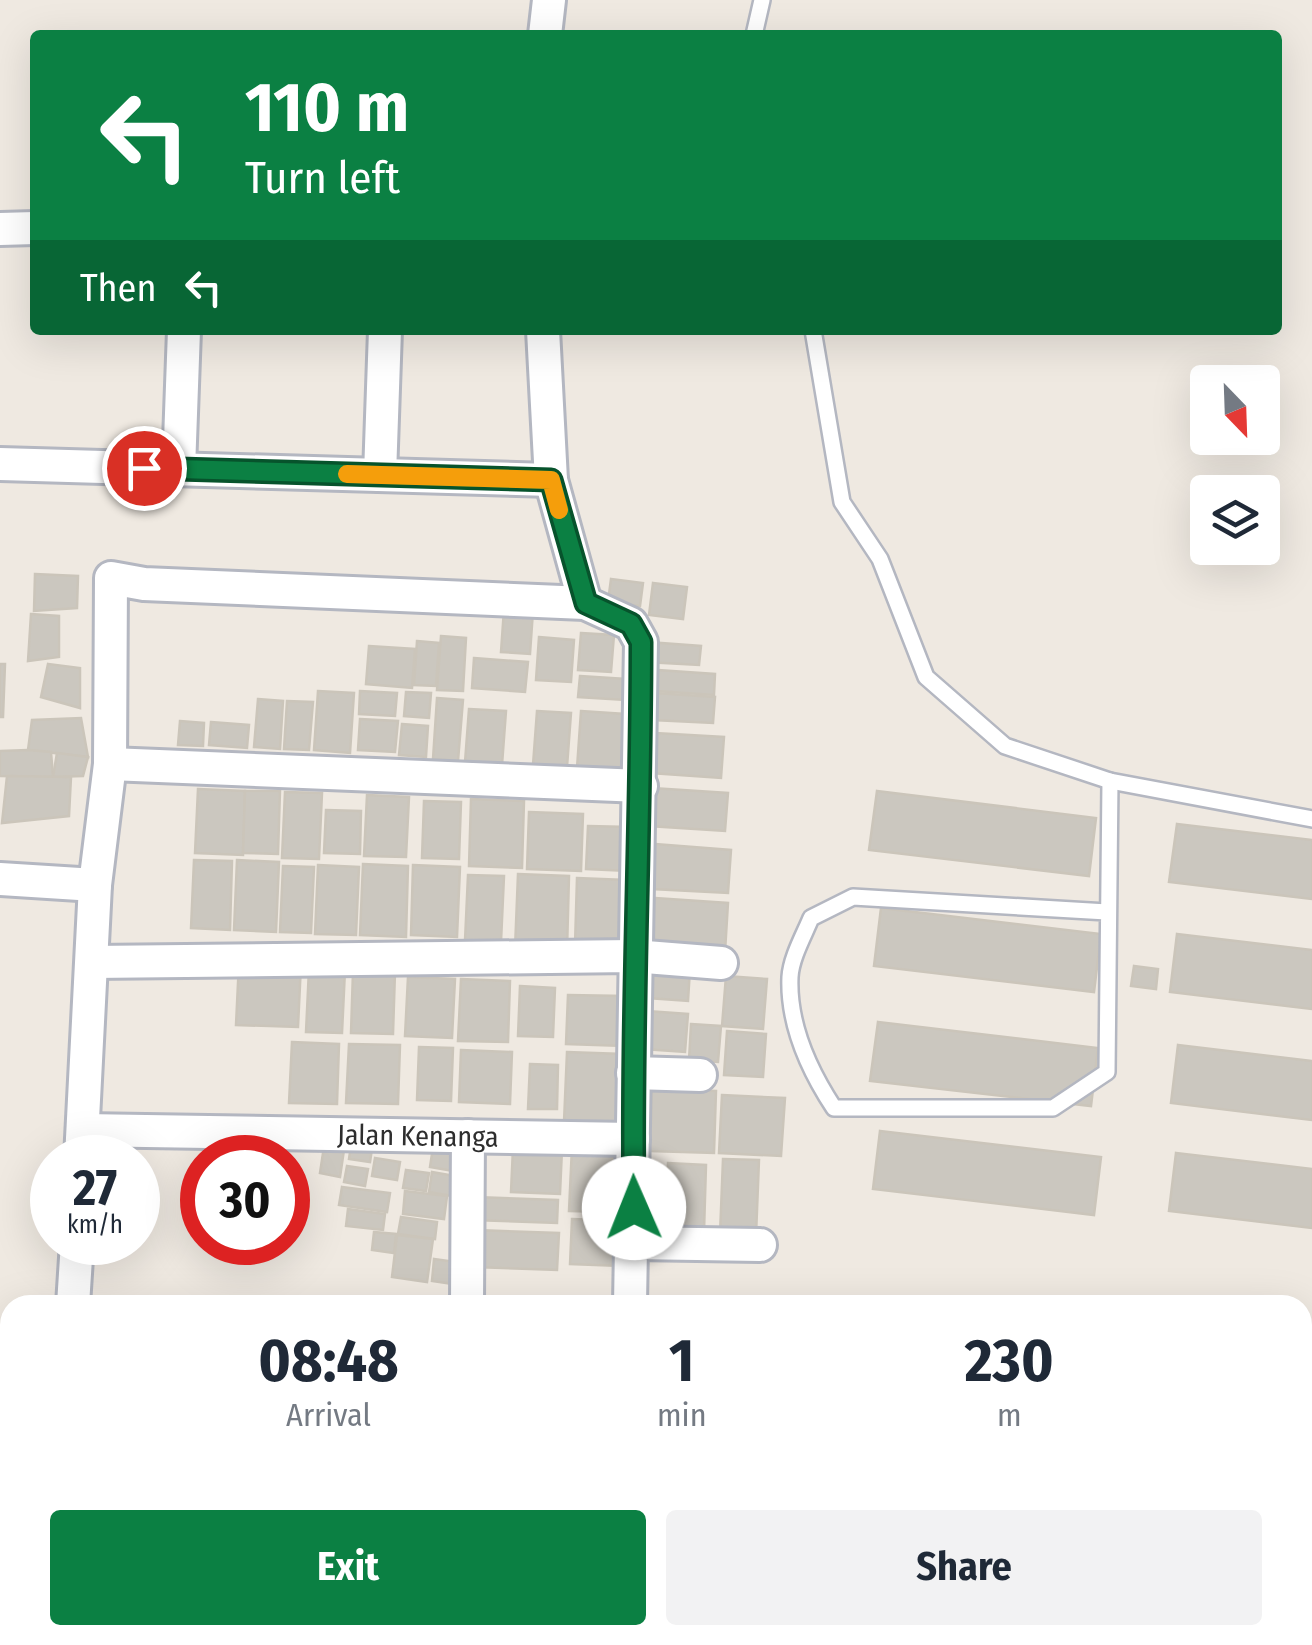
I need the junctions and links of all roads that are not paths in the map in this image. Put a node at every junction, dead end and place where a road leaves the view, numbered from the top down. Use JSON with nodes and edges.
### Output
{"nodes":[{"id":1,"x":549,"y":0,"type":"edge"},
{"id":2,"x":762,"y":0,"type":"edge"},
{"id":3,"x":546,"y":30,"type":"edge"},
{"id":4,"x":755,"y":30,"type":"edge"},
{"id":5,"x":0,"y":228,"type":"edge"},
{"id":6,"x":30,"y":228,"type":"edge"},
{"id":7,"x":184,"y":335,"type":"edge"},
{"id":8,"x":385,"y":335,"type":"edge"},
{"id":9,"x":543,"y":335,"type":"edge"},
{"id":10,"x":815,"y":335,"type":"edge"},
{"id":11,"x":0,"y":464,"type":"edge"},
{"id":12,"x":179,"y":469,"type":"junction"},
{"id":13,"x":380,"y":475,"type":"junction"},
{"id":14,"x":551,"y":480,"type":"junction"},
{"id":15,"x":586,"y":603,"type":"junction"},
{"id":16,"x":110,"y":764,"type":"junction"},
{"id":17,"x":1110,"y":781,"type":"junction"},
{"id":18,"x":641,"y":786,"type":"junction"},
{"id":19,"x":1312,"y":819,"type":"edge"},
{"id":20,"x":0,"y":879,"type":"edge"},
{"id":21,"x":96,"y":885,"type":"junction"},
{"id":22,"x":1107,"y":912,"type":"junction"},
{"id":23,"x":633,"y":956,"type":"junction"},
{"id":24,"x":92,"y":962,"type":"junction"},
{"id":25,"x":721,"y":962,"type":"dead end"},
{"id":26,"x":633,"y":1073,"type":"junction"},
{"id":27,"x":700,"y":1076,"type":"dead end"},
{"id":28,"x":82,"y":1135,"type":"edge"},
{"id":29,"x":468,"y":1136,"type":"junction"},
{"id":30,"x":633,"y":1139,"type":"junction"},
{"id":31,"x":160,"y":1142,"type":"edge"},
{"id":32,"x":634,"y":1243,"type":"junction"},
{"id":33,"x":760,"y":1245,"type":"dead end"},
{"id":34,"x":75,"y":1265,"type":"edge"},
{"id":35,"x":73,"y":1295,"type":"edge"},
{"id":36,"x":468,"y":1295,"type":"edge"},
{"id":37,"x":631,"y":1295,"type":"edge"}],
"edges":[{"from":1,"to":3,"type":"street"},
{"from":2,"to":4,"type":"lane"},
{"from":5,"to":6,"type":"street"},
{"from":7,"to":12,"type":"street"},
{"from":8,"to":13,"type":"street"},
{"from":9,"to":14,"type":"street"},
{"from":10,"to":17,"type":"lane"},
{"from":11,"to":12,"type":"street"},
{"from":12,"to":13,"type":"street"},
{"from":13,"to":14,"type":"street"},
{"from":14,"to":15,"type":"street"},
{"from":15,"to":16,"type":"street"},
{"from":15,"to":18,"type":"street"},
{"from":16,"to":18,"type":"street"},
{"from":16,"to":21,"type":"street"},
{"from":17,"to":19,"type":"lane"},
{"from":17,"to":22,"type":"lane"},
{"from":18,"to":23,"type":"street"},
{"from":20,"to":21,"type":"street"},
{"from":21,"to":24,"type":"street"},
{"from":22,"to":22,"type":"lane"},
{"from":23,"to":24,"type":"street"},
{"from":23,"to":25,"type":"street"},
{"from":23,"to":26,"type":"street"},
{"from":24,"to":28,"type":"street"},
{"from":26,"to":27,"type":"street"},
{"from":26,"to":30,"type":"street"},
{"from":29,"to":30,"type":"street","name":"Jalan Kenanga"},
{"from":29,"to":31,"type":"street","name":"Jalan Kenanga"},
{"from":29,"to":36,"type":"street"},
{"from":30,"to":32,"type":"street"},
{"from":32,"to":33,"type":"street"},
{"from":32,"to":37,"type":"street"},
{"from":34,"to":35,"type":"street"}]}
